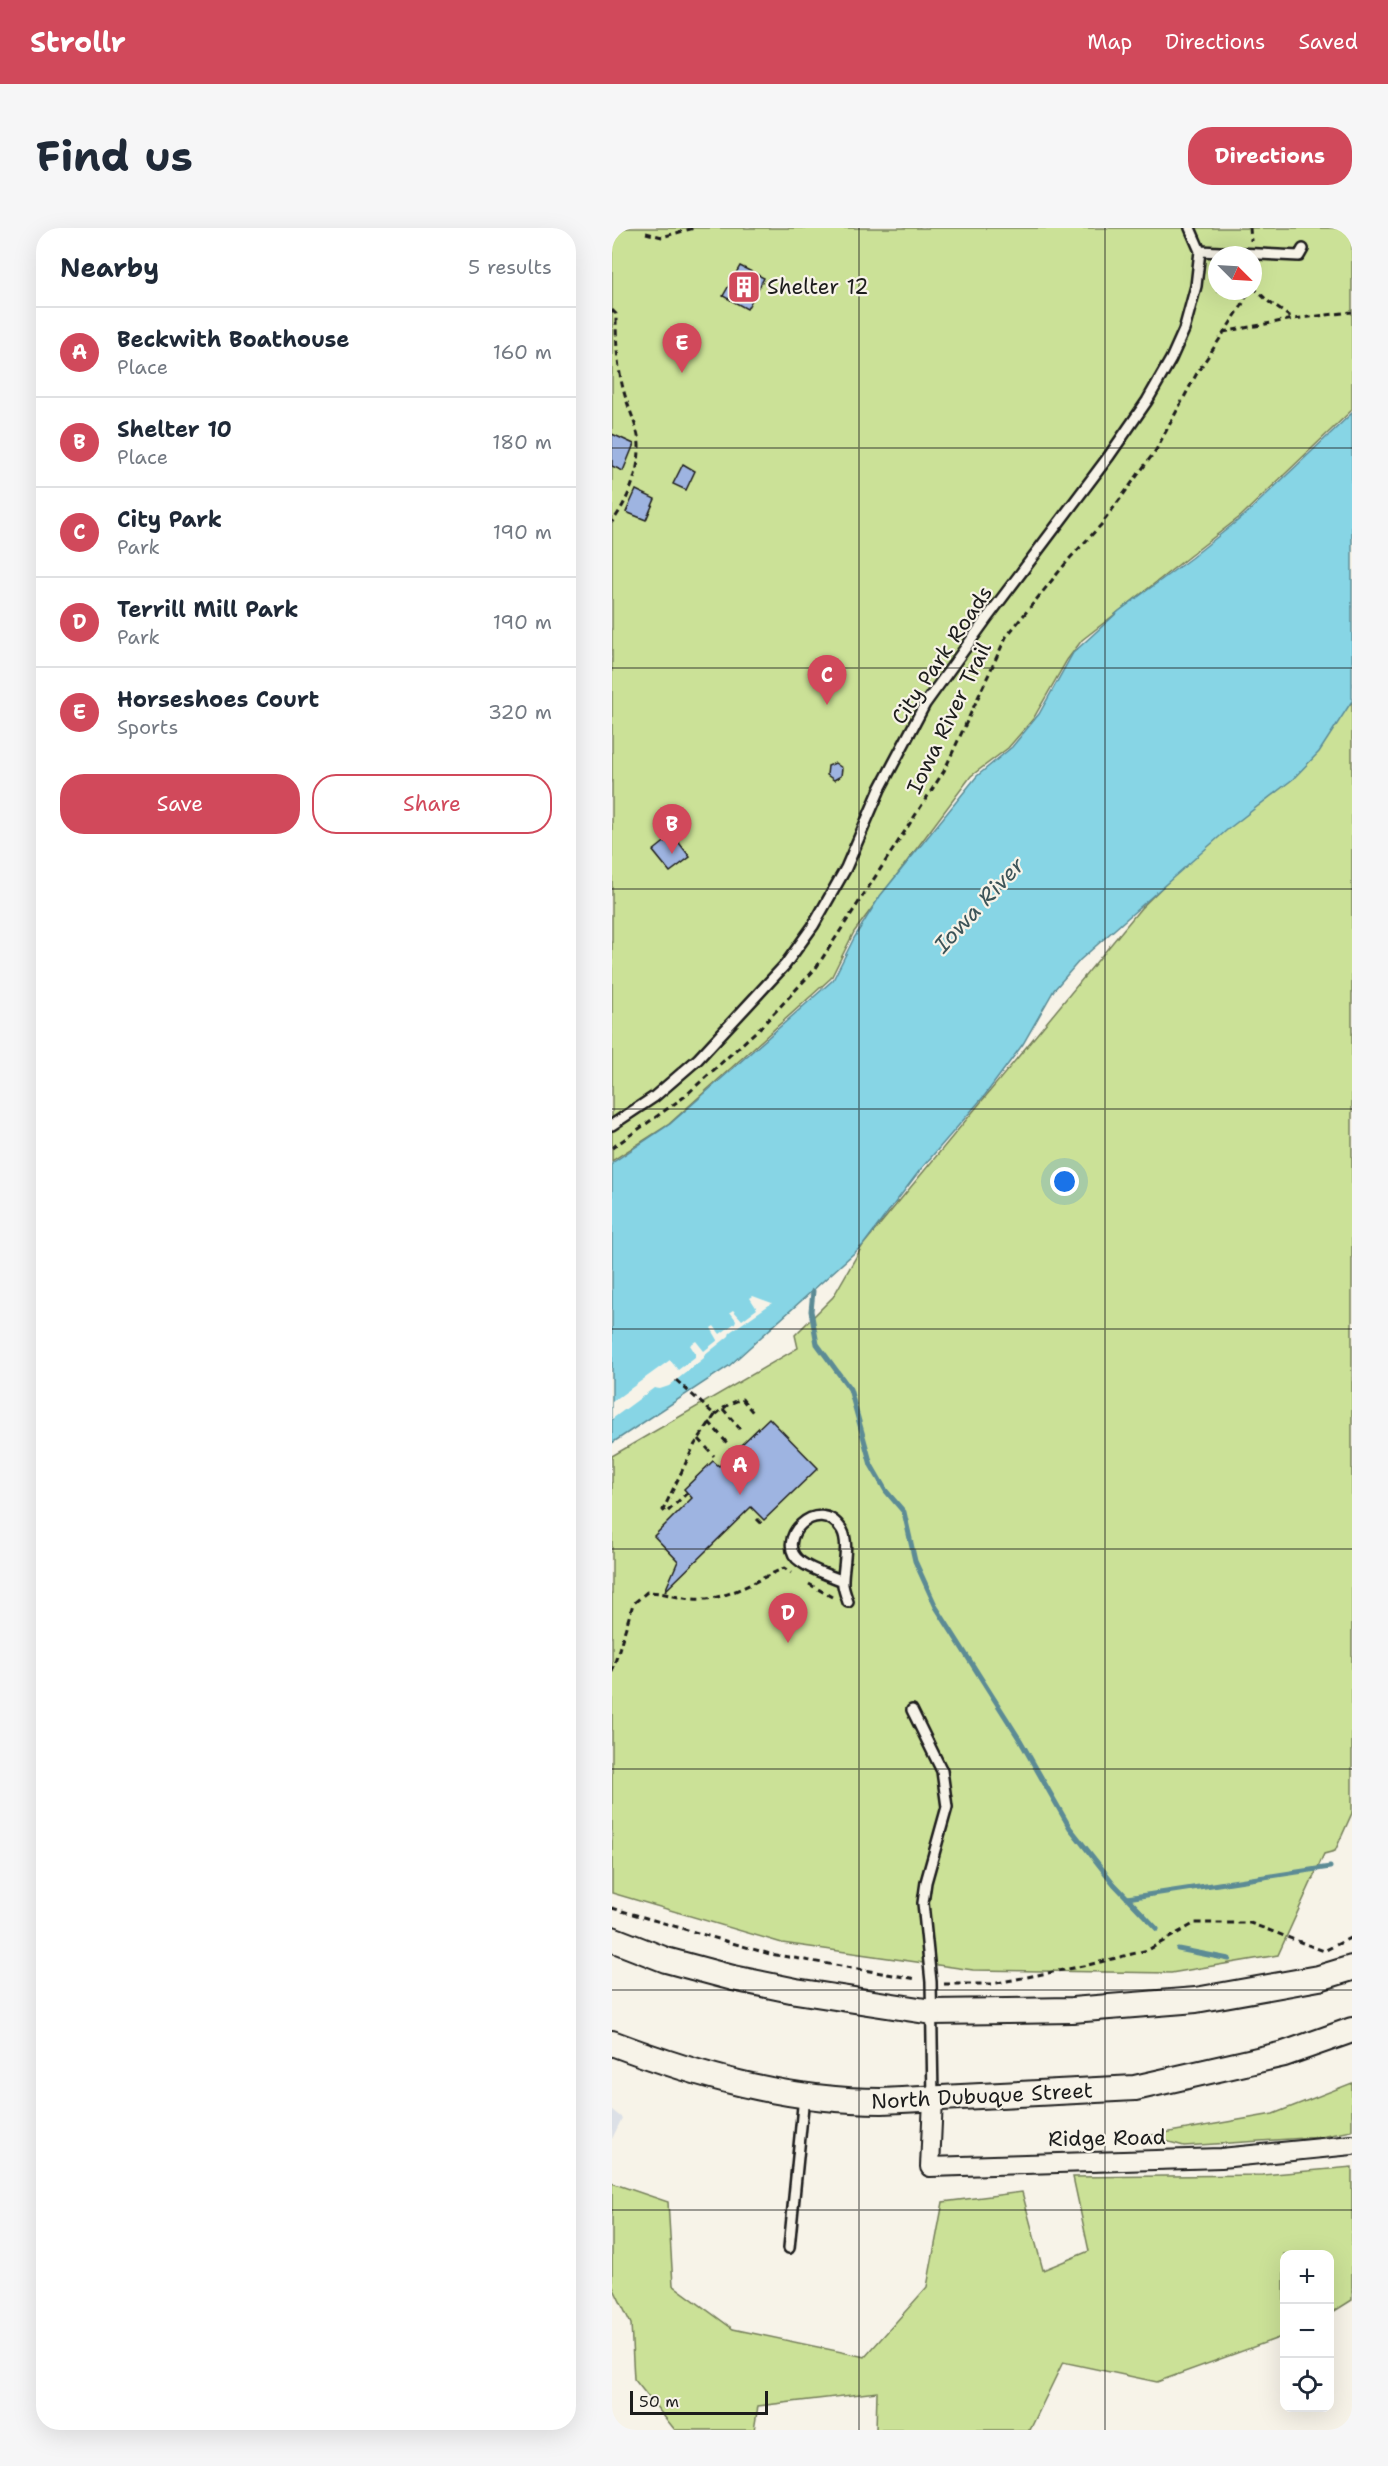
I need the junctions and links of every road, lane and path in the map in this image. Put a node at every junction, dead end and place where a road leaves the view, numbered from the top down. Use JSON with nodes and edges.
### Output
{"nodes":[{"id":1,"x":694,"y":228,"type":"edge"},
{"id":2,"x":1190,"y":228,"type":"edge"},
{"id":3,"x":646,"y":233,"type":"dead end"},
{"id":4,"x":1303,"y":249,"type":"dead end"},
{"id":5,"x":1200,"y":250,"type":"junction"},
{"id":6,"x":1262,"y":295,"type":"edge"},
{"id":7,"x":1243,"y":300,"type":"edge"},
{"id":8,"x":612,"y":310,"type":"edge"},
{"id":9,"x":1352,"y":312,"type":"edge"},
{"id":10,"x":1293,"y":319,"type":"junction"},
{"id":11,"x":1223,"y":332,"type":"junction"},
{"id":12,"x":612,"y":522,"type":"edge"},
{"id":13,"x":612,"y":1125,"type":"edge"},
{"id":14,"x":612,"y":1148,"type":"edge"},
{"id":15,"x":676,"y":1380,"type":"dead end"},
{"id":16,"x":723,"y":1409,"type":"junction"},
{"id":17,"x":715,"y":1415,"type":"junction"},
{"id":18,"x":755,"y":1415,"type":"dead end"},
{"id":19,"x":709,"y":1422,"type":"junction"},
{"id":20,"x":740,"y":1430,"type":"dead end"},
{"id":21,"x":698,"y":1439,"type":"junction"},
{"id":22,"x":727,"y":1443,"type":"dead end"},
{"id":23,"x":714,"y":1456,"type":"dead end"},
{"id":24,"x":687,"y":1493,"type":"dead end"},
{"id":25,"x":757,"y":1519,"type":"dead end"},
{"id":26,"x":762,"y":1524,"type":"dead end"},
{"id":27,"x":798,"y":1578,"type":"dead end"},
{"id":28,"x":843,"y":1581,"type":"junction"},
{"id":29,"x":805,"y":1582,"type":"dead end"},
{"id":30,"x":848,"y":1602,"type":"joint"},
{"id":31,"x":612,"y":1672,"type":"edge"},
{"id":32,"x":912,"y":1710,"type":"dead end"},
{"id":33,"x":612,"y":1908,"type":"edge"},
{"id":34,"x":1352,"y":1937,"type":"edge"},
{"id":35,"x":612,"y":1940,"type":"edge"},
{"id":36,"x":1352,"y":1968,"type":"edge"},
{"id":37,"x":931,"y":1982,"type":"junction"},
{"id":38,"x":932,"y":2012,"type":"junction"},
{"id":39,"x":1352,"y":2030,"type":"edge"},
{"id":40,"x":612,"y":2043,"type":"edge"},
{"id":41,"x":804,"y":2096,"type":"junction"},
{"id":42,"x":933,"y":2099,"type":"junction"},
{"id":43,"x":1352,"y":2145,"type":"edge"},
{"id":44,"x":789,"y":2248,"type":"dead end"}],
"edges":[{"from":1,"to":3,"type":"path"},
{"from":2,"to":5,"type":"lane"},
{"from":4,"to":5,"type":"lane"},
{"from":5,"to":13,"type":"lane","name":"City Park Roads"},
{"from":6,"to":10,"type":"path"},
{"from":7,"to":11,"type":"path","name":"Iowa River Trail"},
{"from":8,"to":12,"type":"path"},
{"from":9,"to":10,"type":"path"},
{"from":10,"to":11,"type":"path"},
{"from":11,"to":14,"type":"path","name":"Iowa River Trail"},
{"from":15,"to":17,"type":"path"},
{"from":16,"to":17,"type":"path"},
{"from":16,"to":18,"type":"path"},
{"from":16,"to":20,"type":"path"},
{"from":17,"to":19,"type":"path"},
{"from":19,"to":21,"type":"path"},
{"from":19,"to":22,"type":"path"},
{"from":21,"to":23,"type":"path"},
{"from":21,"to":24,"type":"path"},
{"from":25,"to":26,"type":"path"},
{"from":27,"to":31,"type":"path"},
{"from":28,"to":28,"type":"lane"},
{"from":28,"to":30,"type":"lane"},
{"from":29,"to":30,"type":"path"},
{"from":32,"to":37,"type":"lane"},
{"from":33,"to":37,"type":"path"},
{"from":34,"to":37,"type":"path"},
{"from":35,"to":38,"type":"main road"},
{"from":36,"to":38,"type":"main road"},
{"from":37,"to":38,"type":"lane"},
{"from":38,"to":42,"type":"lane"},
{"from":39,"to":42,"type":"main road","name":"North Dubuque Street"},
{"from":40,"to":41,"type":"main road","name":"North Dubuque Street"},
{"from":41,"to":42,"type":"main road","name":"North Dubuque Street"},
{"from":41,"to":44,"type":"lane"},
{"from":42,"to":43,"type":"street","name":"Ridge Road"}]}
